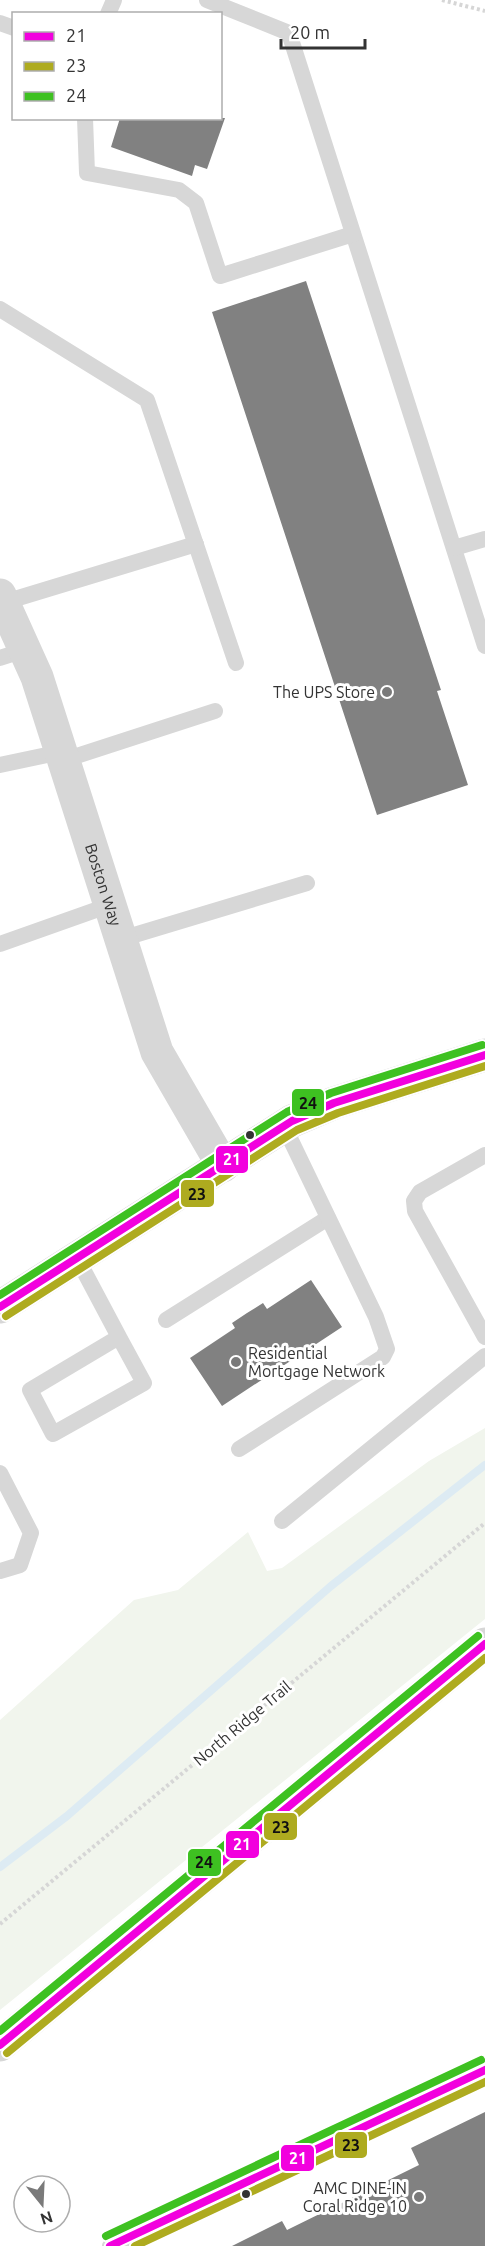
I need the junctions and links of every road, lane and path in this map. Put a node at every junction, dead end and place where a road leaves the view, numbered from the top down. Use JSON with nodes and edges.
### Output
{"nodes":[{"id":1,"x":207,"y":0,"type":"edge"},
{"id":2,"x":441,"y":0,"type":"edge"},
{"id":3,"x":485,"y":11,"type":"edge"},
{"id":4,"x":85,"y":120,"type":"edge"},
{"id":5,"x":353,"y":234,"type":"junction"},
{"id":6,"x":0,"y":309,"type":"edge"},
{"id":7,"x":485,"y":539,"type":"edge"},
{"id":8,"x":196,"y":544,"type":"junction"},
{"id":9,"x":454,"y":548,"type":"junction"},
{"id":10,"x":2,"y":599,"type":"edge"},
{"id":11,"x":485,"y":646,"type":"edge"},
{"id":12,"x":13,"y":654,"type":"edge"},
{"id":13,"x":236,"y":663,"type":"dead end"},
{"id":14,"x":215,"y":711,"type":"dead end"},
{"id":15,"x":62,"y":756,"type":"junction"},
{"id":16,"x":0,"y":765,"type":"edge"},
{"id":17,"x":307,"y":883,"type":"dead end"},
{"id":18,"x":110,"y":905,"type":"junction"},
{"id":19,"x":121,"y":939,"type":"junction"},
{"id":20,"x":0,"y":944,"type":"edge"},
{"id":21,"x":485,"y":1055,"type":"edge"},
{"id":22,"x":284,"y":1126,"type":"junction"},
{"id":23,"x":485,"y":1155,"type":"edge"},
{"id":24,"x":224,"y":1166,"type":"junction"},
{"id":25,"x":328,"y":1218,"type":"junction"},
{"id":26,"x":77,"y":1258,"type":"junction"},
{"id":27,"x":0,"y":1307,"type":"edge"},
{"id":28,"x":166,"y":1320,"type":"dead end"},
{"id":29,"x":119,"y":1337,"type":"junction"},
{"id":30,"x":485,"y":1337,"type":"edge"},
{"id":31,"x":485,"y":1356,"type":"edge"},
{"id":32,"x":239,"y":1449,"type":"dead end"},
{"id":33,"x":0,"y":1473,"type":"edge"},
{"id":34,"x":282,"y":1521,"type":"dead end"},
{"id":35,"x":485,"y":1522,"type":"edge"},
{"id":36,"x":0,"y":1571,"type":"edge"},
{"id":37,"x":485,"y":1644,"type":"edge"},
{"id":38,"x":0,"y":1924,"type":"edge"},
{"id":39,"x":0,"y":2045,"type":"edge"},
{"id":40,"x":485,"y":2070,"type":"edge"},
{"id":41,"x":110,"y":2246,"type":"edge"}],
"edges":[{"from":1,"to":5,"type":"lane"},
{"from":2,"to":3,"type":"path"},
{"from":4,"to":5,"type":"lane"},
{"from":5,"to":9,"type":"lane"},
{"from":6,"to":8,"type":"lane"},
{"from":7,"to":9,"type":"lane"},
{"from":8,"to":10,"type":"lane"},
{"from":8,"to":13,"type":"lane"},
{"from":9,"to":11,"type":"lane"},
{"from":10,"to":12,"type":"street","name":"Boston Way"},
{"from":12,"to":15,"type":"street","name":"Boston Way"},
{"from":14,"to":15,"type":"lane"},
{"from":15,"to":16,"type":"lane"},
{"from":15,"to":18,"type":"street","name":"Boston Way"},
{"from":17,"to":19,"type":"lane"},
{"from":18,"to":19,"type":"street","name":"Boston Way"},
{"from":18,"to":20,"type":"lane"},
{"from":19,"to":24,"type":"street","name":"Boston Way"},
{"from":21,"to":22,"type":"street"},
{"from":22,"to":24,"type":"street"},
{"from":22,"to":25,"type":"lane"},
{"from":23,"to":30,"type":"lane"},
{"from":24,"to":26,"type":"street"},
{"from":25,"to":28,"type":"lane"},
{"from":25,"to":32,"type":"lane"},
{"from":26,"to":27,"type":"street"},
{"from":26,"to":29,"type":"lane"},
{"from":29,"to":29,"type":"lane"},
{"from":31,"to":34,"type":"lane"},
{"from":33,"to":36,"type":"lane"},
{"from":35,"to":38,"type":"path","name":"North Ridge Trail"},
{"from":37,"to":39,"type":"street"},
{"from":40,"to":41,"type":"lane"}]}
